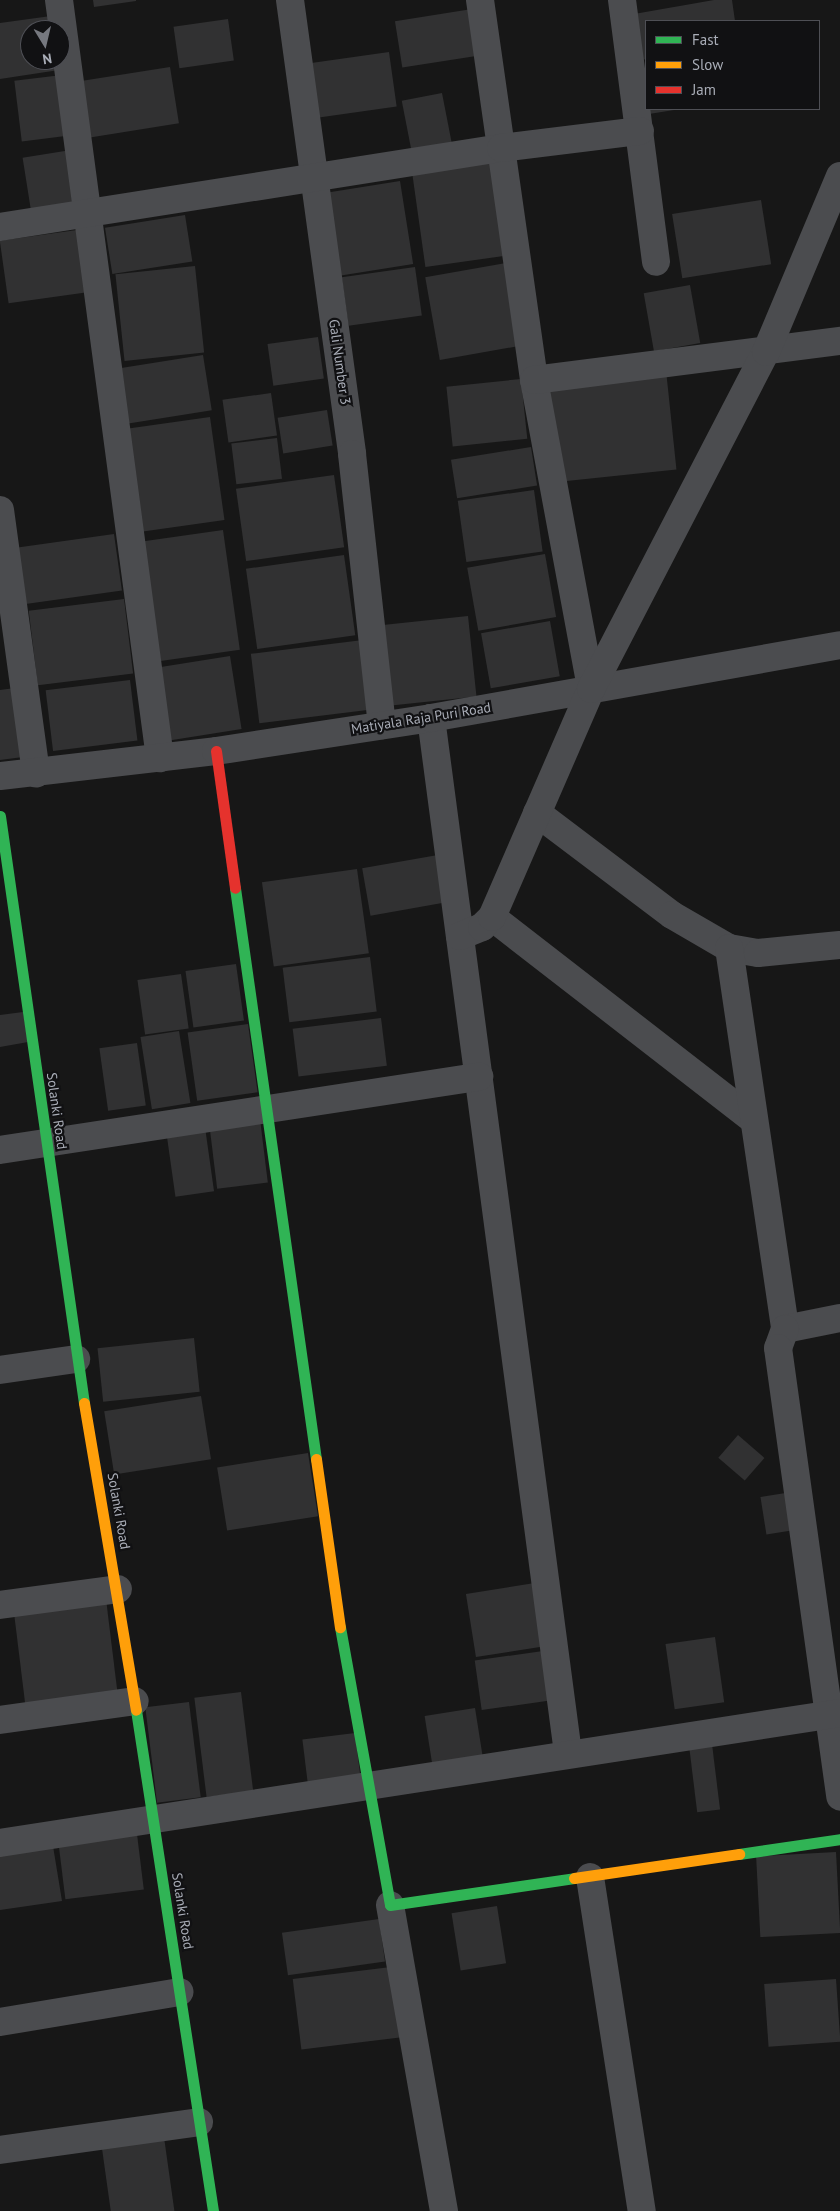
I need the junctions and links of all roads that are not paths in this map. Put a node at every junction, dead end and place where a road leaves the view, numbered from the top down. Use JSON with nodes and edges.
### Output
{"nodes":[{"id":1,"x":59,"y":0,"type":"edge"},
{"id":2,"x":290,"y":0,"type":"edge"},
{"id":3,"x":480,"y":0,"type":"edge"},
{"id":4,"x":622,"y":0,"type":"edge"},
{"id":5,"x":640,"y":132,"type":"junction"},
{"id":6,"x":501,"y":148,"type":"junction"},
{"id":7,"x":840,"y":176,"type":"edge"},
{"id":8,"x":315,"y":179,"type":"junction"},
{"id":9,"x":87,"y":213,"type":"junction"},
{"id":10,"x":0,"y":227,"type":"edge"},
{"id":11,"x":656,"y":262,"type":"dead end"},
{"id":12,"x":840,"y":341,"type":"edge"},
{"id":13,"x":766,"y":352,"type":"junction"},
{"id":14,"x":534,"y":380,"type":"junction"},
{"id":15,"x":0,"y":510,"type":"edge"},
{"id":16,"x":840,"y":645,"type":"edge"},
{"id":17,"x":591,"y":688,"type":"junction"},
{"id":18,"x":432,"y":718,"type":"junction"},
{"id":19,"x":382,"y":725,"type":"junction"},
{"id":20,"x":216,"y":751,"type":"junction"},
{"id":21,"x":160,"y":758,"type":"junction"},
{"id":22,"x":36,"y":774,"type":"junction"},
{"id":23,"x":0,"y":776,"type":"edge"},
{"id":24,"x":537,"y":812,"type":"junction"},
{"id":25,"x":0,"y":816,"type":"edge"},
{"id":26,"x":492,"y":917,"type":"junction"},
{"id":27,"x":460,"y":936,"type":"junction"},
{"id":28,"x":840,"y":945,"type":"edge"},
{"id":29,"x":728,"y":948,"type":"junction"},
{"id":30,"x":479,"y":1077,"type":"junction"},
{"id":31,"x":266,"y":1110,"type":"junction"},
{"id":32,"x":754,"y":1120,"type":"junction"},
{"id":33,"x":47,"y":1143,"type":"junction"},
{"id":34,"x":0,"y":1150,"type":"edge"},
{"id":35,"x":840,"y":1318,"type":"edge"},
{"id":36,"x":785,"y":1329,"type":"junction"},
{"id":37,"x":76,"y":1359,"type":"junction"},
{"id":38,"x":0,"y":1370,"type":"edge"},
{"id":39,"x":118,"y":1589,"type":"junction"},
{"id":40,"x":0,"y":1605,"type":"edge"},
{"id":41,"x":829,"y":1606,"type":"edge"},
{"id":42,"x":135,"y":1701,"type":"junction"},
{"id":43,"x":835,"y":1714,"type":"edge"},
{"id":44,"x":0,"y":1720,"type":"edge"},
{"id":45,"x":568,"y":1754,"type":"junction"},
{"id":46,"x":371,"y":1789,"type":"junction"},
{"id":47,"x":840,"y":1797,"type":"edge"},
{"id":48,"x":153,"y":1821,"type":"junction"},
{"id":49,"x":840,"y":1839,"type":"edge"},
{"id":50,"x":0,"y":1843,"type":"edge"},
{"id":51,"x":590,"y":1877,"type":"junction"},
{"id":52,"x":390,"y":1905,"type":"junction"},
{"id":53,"x":180,"y":1992,"type":"junction"},
{"id":54,"x":0,"y":2022,"type":"edge"},
{"id":55,"x":199,"y":2122,"type":"junction"},
{"id":56,"x":0,"y":2150,"type":"edge"},
{"id":57,"x":213,"y":2211,"type":"edge"},
{"id":58,"x":444,"y":2211,"type":"edge"},
{"id":59,"x":642,"y":2211,"type":"edge"}],
"edges":[{"from":1,"to":9,"type":"street"},
{"from":2,"to":8,"type":"street","name":"Gali Number 3"},
{"from":3,"to":6,"type":"street"},
{"from":4,"to":5,"type":"street"},
{"from":5,"to":6,"type":"street"},
{"from":5,"to":11,"type":"street"},
{"from":6,"to":8,"type":"street"},
{"from":6,"to":14,"type":"street"},
{"from":7,"to":13,"type":"street"},
{"from":8,"to":9,"type":"street"},
{"from":8,"to":19,"type":"street","name":"Gali Number 3"},
{"from":9,"to":10,"type":"street"},
{"from":9,"to":21,"type":"street"},
{"from":12,"to":13,"type":"street"},
{"from":13,"to":14,"type":"street"},
{"from":13,"to":17,"type":"street"},
{"from":14,"to":17,"type":"street"},
{"from":15,"to":22,"type":"street"},
{"from":16,"to":17,"type":"street","name":"Matiyala Raja Puri Road"},
{"from":17,"to":18,"type":"street","name":"Matiyala Raja Puri Road"},
{"from":17,"to":24,"type":"street"},
{"from":18,"to":19,"type":"street","name":"Matiyala Raja Puri Road"},
{"from":18,"to":27,"type":"street"},
{"from":19,"to":20,"type":"street","name":"Matiyala Raja Puri Road"},
{"from":20,"to":21,"type":"street","name":"Matiyala Raja Puri Road"},
{"from":20,"to":31,"type":"street"},
{"from":21,"to":22,"type":"street","name":"Matiyala Raja Puri Road"},
{"from":22,"to":23,"type":"street","name":"Matiyala Raja Puri Road"},
{"from":24,"to":26,"type":"street"},
{"from":24,"to":29,"type":"street"},
{"from":25,"to":33,"type":"street","name":"Solanki Road"},
{"from":26,"to":27,"type":"street"},
{"from":26,"to":32,"type":"street"},
{"from":27,"to":30,"type":"street"},
{"from":28,"to":29,"type":"street"},
{"from":29,"to":32,"type":"street"},
{"from":30,"to":31,"type":"street"},
{"from":30,"to":45,"type":"street"},
{"from":31,"to":33,"type":"street"},
{"from":31,"to":46,"type":"street"},
{"from":32,"to":36,"type":"street"},
{"from":33,"to":34,"type":"street"},
{"from":33,"to":37,"type":"street","name":"Solanki Road"},
{"from":35,"to":36,"type":"street"},
{"from":36,"to":41,"type":"street"},
{"from":37,"to":38,"type":"street"},
{"from":37,"to":39,"type":"street","name":"Solanki Road"},
{"from":39,"to":40,"type":"street"},
{"from":39,"to":42,"type":"street","name":"Solanki Road"},
{"from":41,"to":43,"type":"street"},
{"from":42,"to":44,"type":"street"},
{"from":42,"to":48,"type":"street","name":"Solanki Road"},
{"from":43,"to":45,"type":"street"},
{"from":43,"to":47,"type":"street"},
{"from":45,"to":46,"type":"street"},
{"from":46,"to":48,"type":"street"},
{"from":46,"to":52,"type":"street"},
{"from":48,"to":50,"type":"street"},
{"from":48,"to":53,"type":"street","name":"Solanki Road"},
{"from":49,"to":51,"type":"street"},
{"from":51,"to":52,"type":"street"},
{"from":51,"to":59,"type":"street"},
{"from":52,"to":58,"type":"street"},
{"from":53,"to":54,"type":"street"},
{"from":53,"to":55,"type":"street","name":"Solanki Road"},
{"from":55,"to":56,"type":"street"},
{"from":55,"to":57,"type":"street","name":"Solanki Road"}]}
